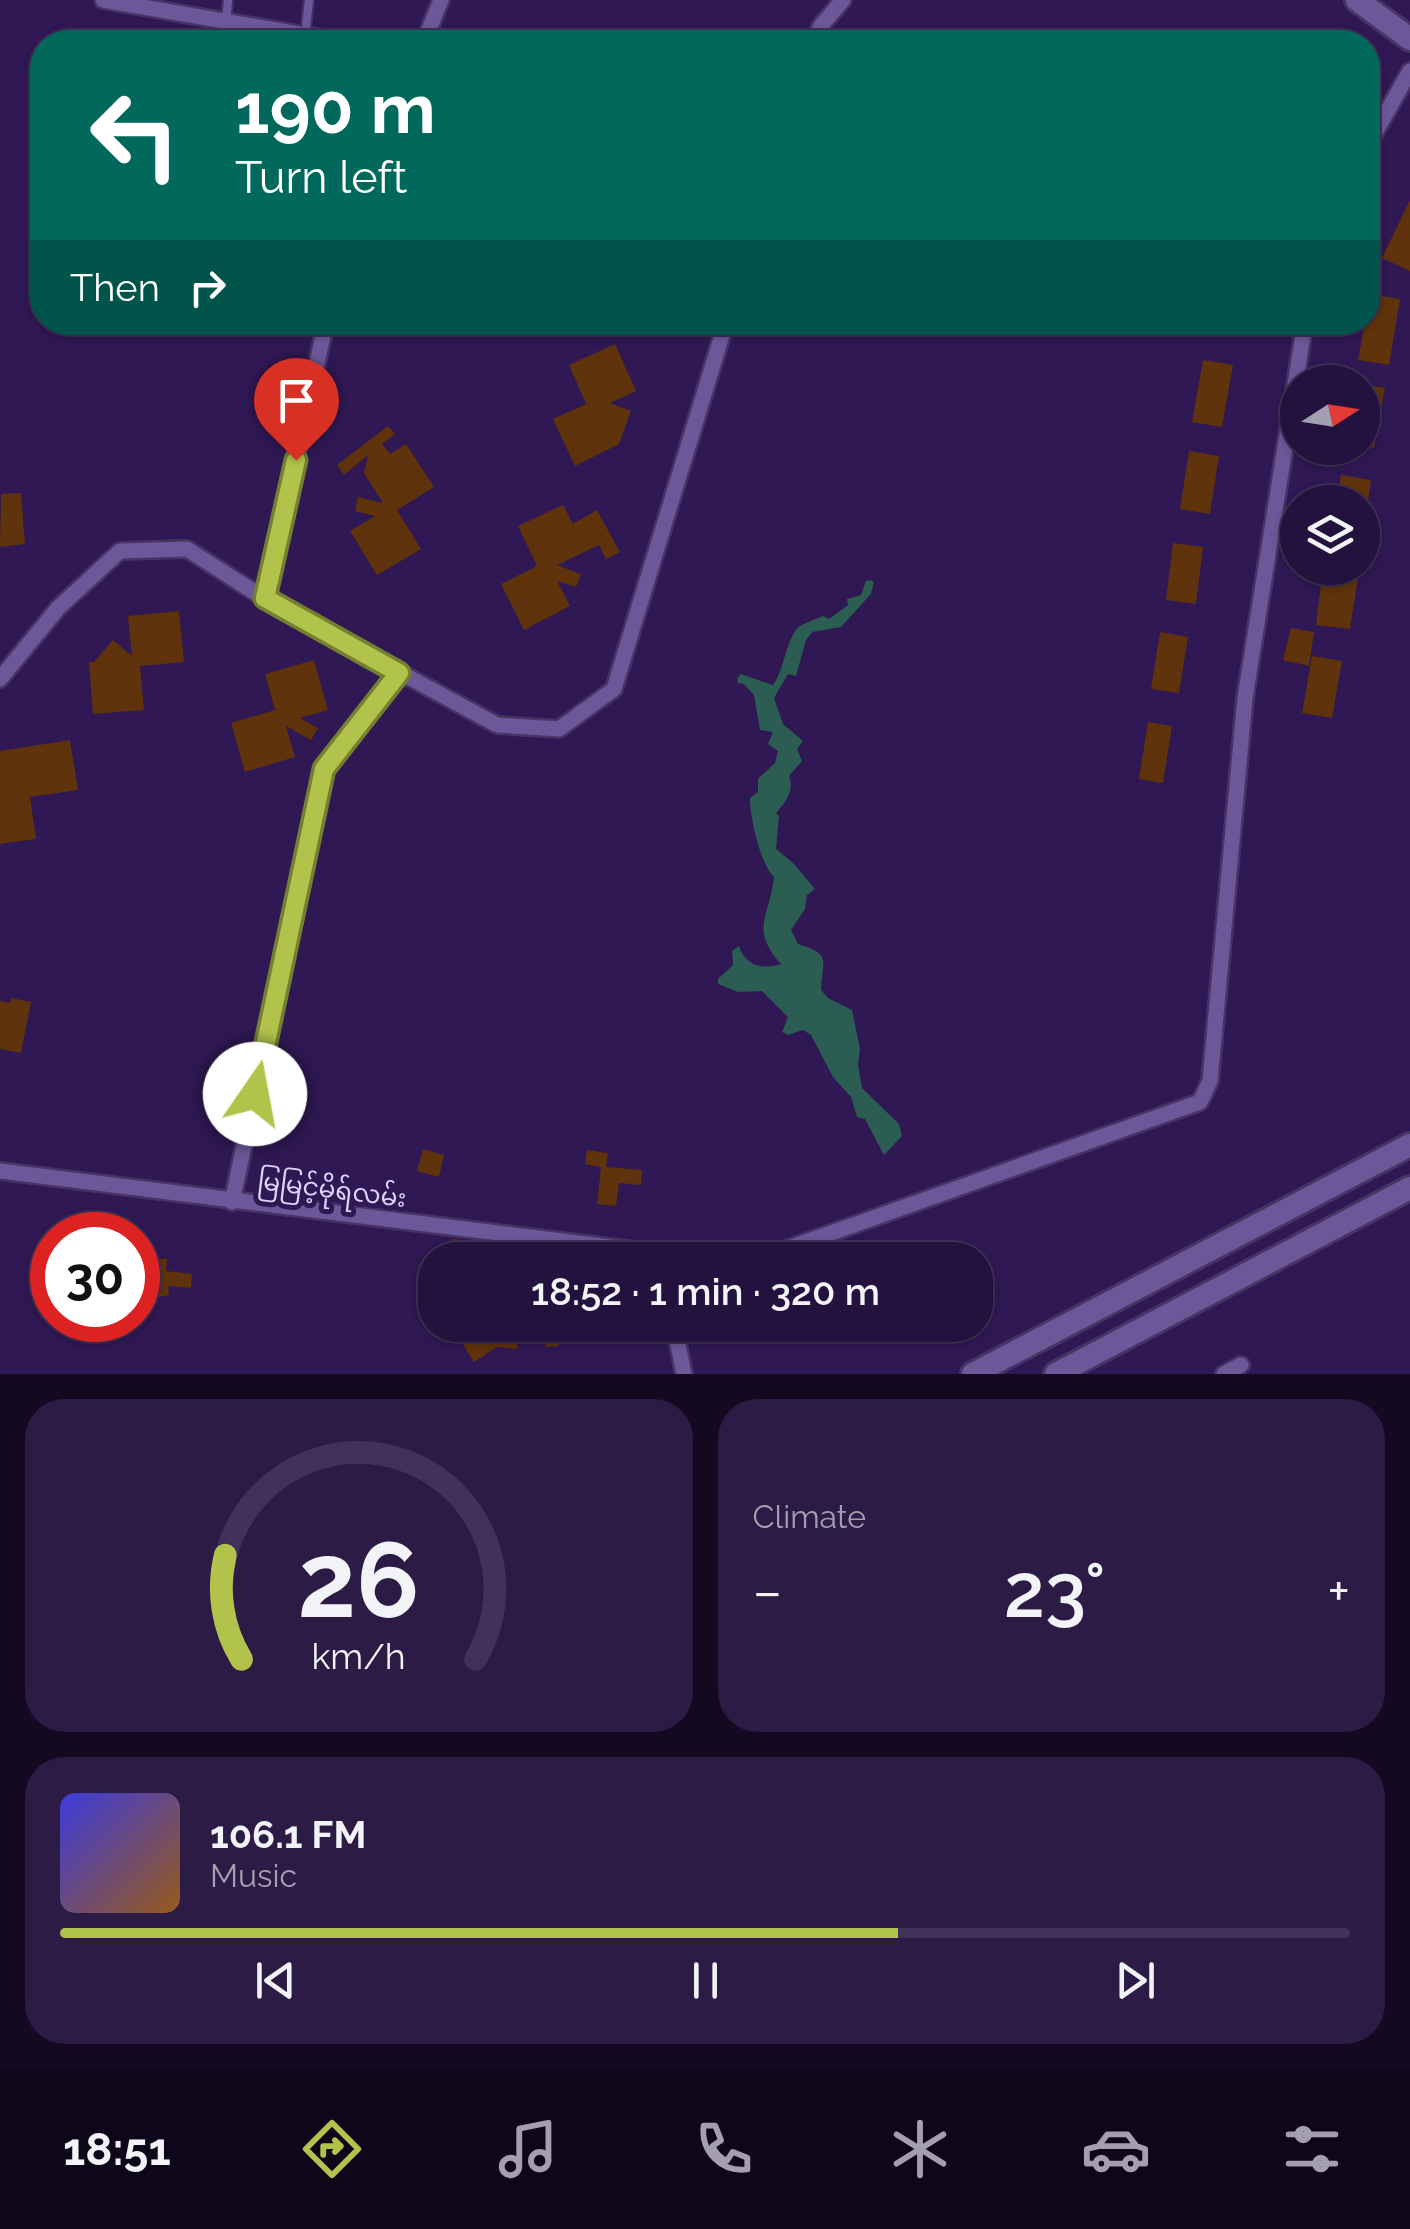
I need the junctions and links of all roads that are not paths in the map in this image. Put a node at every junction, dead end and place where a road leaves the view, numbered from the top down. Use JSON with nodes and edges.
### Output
{"nodes":[{"id":1,"x":103,"y":0,"type":"edge"},
{"id":2,"x":228,"y":0,"type":"edge"},
{"id":3,"x":309,"y":0,"type":"edge"},
{"id":4,"x":441,"y":0,"type":"edge"},
{"id":5,"x":843,"y":0,"type":"edge"},
{"id":6,"x":1357,"y":0,"type":"edge"},
{"id":7,"x":226,"y":22,"type":"junction"},
{"id":8,"x":271,"y":30,"type":"edge"},
{"id":9,"x":306,"y":30,"type":"edge"},
{"id":10,"x":429,"y":30,"type":"edge"},
{"id":11,"x":819,"y":30,"type":"edge"},
{"id":12,"x":1410,"y":39,"type":"edge"},
{"id":13,"x":1410,"y":71,"type":"edge"},
{"id":14,"x":1380,"y":124,"type":"edge"},
{"id":15,"x":323,"y":335,"type":"edge"},
{"id":16,"x":722,"y":335,"type":"edge"},
{"id":17,"x":1303,"y":335,"type":"edge"},
{"id":18,"x":265,"y":598,"type":"junction"},
{"id":19,"x":399,"y":673,"type":"junction"},
{"id":20,"x":0,"y":679,"type":"edge"},
{"id":21,"x":1410,"y":1145,"type":"edge"},
{"id":22,"x":0,"y":1171,"type":"edge"},
{"id":23,"x":1410,"y":1188,"type":"edge"},
{"id":24,"x":232,"y":1202,"type":"junction"},
{"id":25,"x":543,"y":1242,"type":"edge"},
{"id":26,"x":806,"y":1242,"type":"edge"},
{"id":27,"x":677,"y":1342,"type":"edge"},
{"id":28,"x":1241,"y":1365,"type":"dead end"},
{"id":29,"x":684,"y":1374,"type":"edge"},
{"id":30,"x":973,"y":1374,"type":"edge"},
{"id":31,"x":1056,"y":1374,"type":"edge"},
{"id":32,"x":1224,"y":1374,"type":"edge"}],
"edges":[{"from":1,"to":7,"type":"street"},
{"from":2,"to":7,"type":"lane"},
{"from":3,"to":9,"type":"lane"},
{"from":4,"to":10,"type":"street"},
{"from":5,"to":11,"type":"street"},
{"from":6,"to":12,"type":"main road"},
{"from":7,"to":8,"type":"street"},
{"from":13,"to":14,"type":"street"},
{"from":15,"to":18,"type":"street"},
{"from":16,"to":19,"type":"street"},
{"from":17,"to":26,"type":"street","name":"မြမြင့်မိုရ်လမ်း"},
{"from":18,"to":19,"type":"street"},
{"from":18,"to":20,"type":"street"},
{"from":19,"to":24,"type":"street"},
{"from":21,"to":30,"type":"main road"},
{"from":22,"to":24,"type":"street","name":"မြမြင့်မိုရ်လမ်း"},
{"from":23,"to":31,"type":"main road"},
{"from":24,"to":25,"type":"street","name":"မြမြင့်မိုရ်လမ်း"},
{"from":27,"to":29,"type":"street"},
{"from":28,"to":32,"type":"street"}]}
